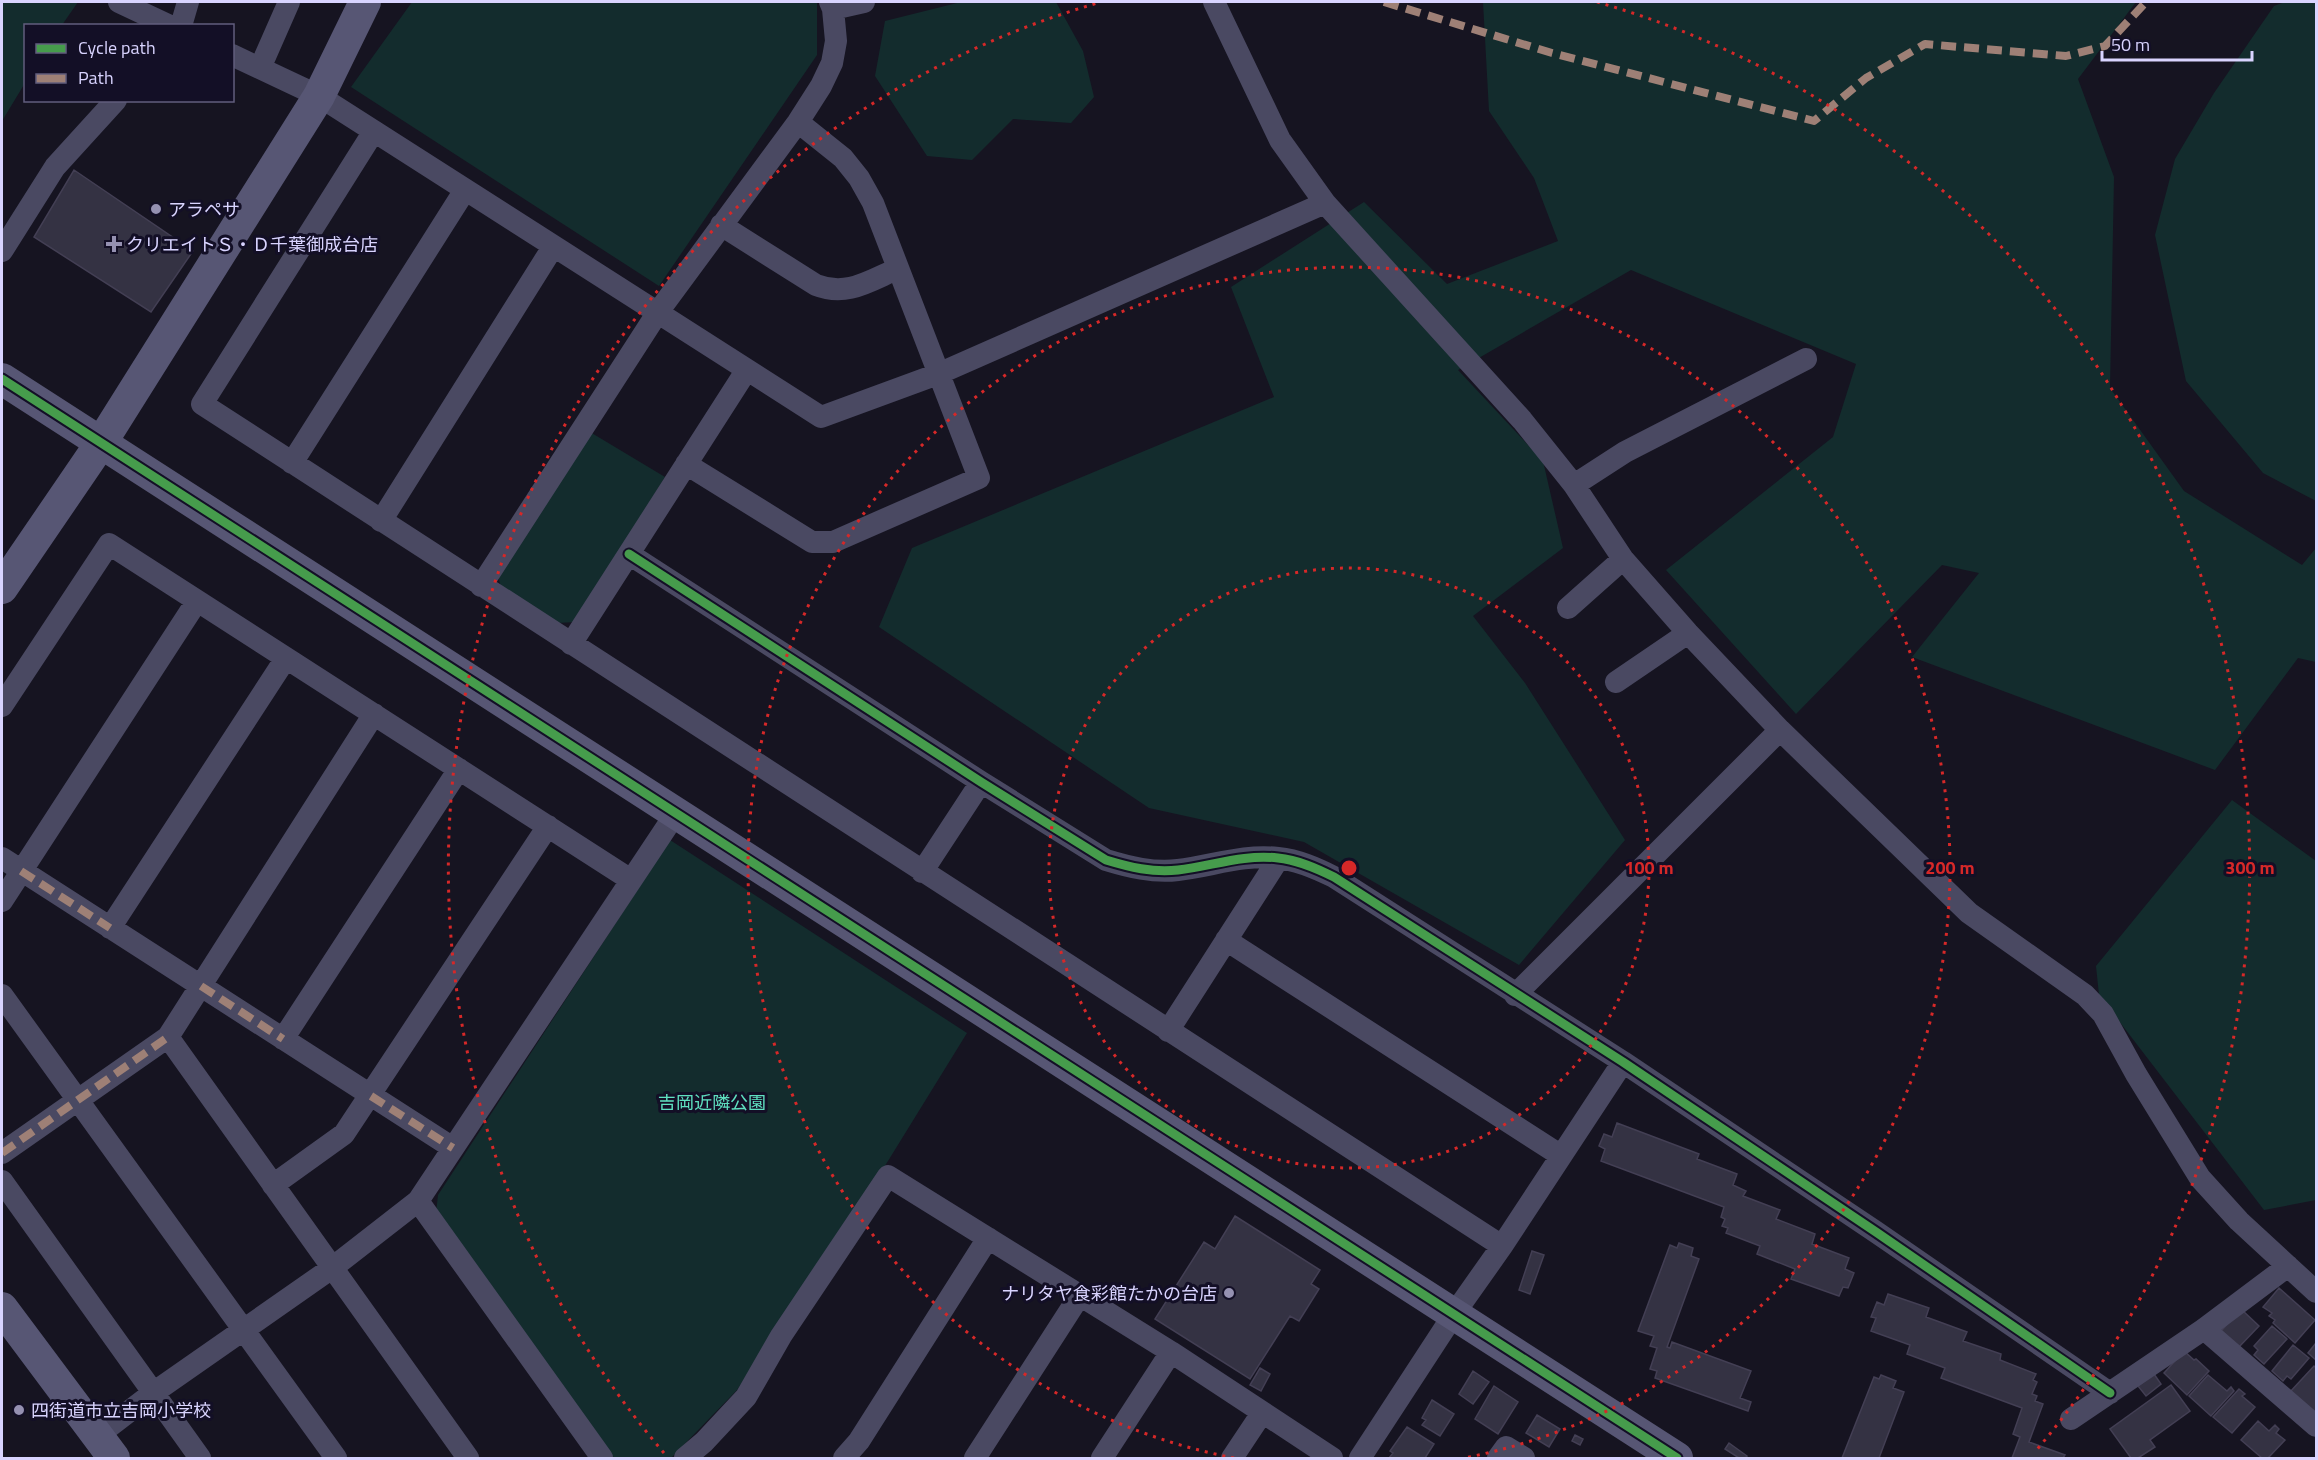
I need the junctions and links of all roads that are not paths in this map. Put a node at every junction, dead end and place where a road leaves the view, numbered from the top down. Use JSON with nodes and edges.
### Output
{"nodes":[{"id":1,"x":119,"y":2,"type":"edge"},
{"id":2,"x":188,"y":2,"type":"edge"},
{"id":3,"x":289,"y":2,"type":"edge"},
{"id":4,"x":365,"y":2,"type":"edge"},
{"id":5,"x":864,"y":2,"type":"edge"},
{"id":6,"x":1214,"y":2,"type":"edge"},
{"id":7,"x":832,"y":5,"type":"edge"},
{"id":8,"x":166,"y":24,"type":"edge"},
{"id":9,"x":182,"y":24,"type":"edge"},
{"id":10,"x":234,"y":56,"type":"edge"},
{"id":11,"x":260,"y":68,"type":"junction"},
{"id":12,"x":319,"y":96,"type":"junction"},
{"id":13,"x":114,"y":102,"type":"edge"},
{"id":14,"x":798,"y":122,"type":"junction"},
{"id":15,"x":374,"y":131,"type":"junction"},
{"id":16,"x":465,"y":190,"type":"junction"},
{"id":17,"x":1325,"y":203,"type":"junction"},
{"id":18,"x":721,"y":225,"type":"junction"},
{"id":19,"x":553,"y":247,"type":"junction"},
{"id":20,"x":2,"y":251,"type":"edge"},
{"id":21,"x":897,"y":269,"type":"junction"},
{"id":22,"x":658,"y":312,"type":"junction"},
{"id":23,"x":1806,"y":359,"type":"dead end"},
{"id":24,"x":746,"y":371,"type":"junction"},
{"id":25,"x":938,"y":374,"type":"junction"},
{"id":26,"x":2,"y":379,"type":"edge"},
{"id":27,"x":101,"y":443,"type":"junction"},
{"id":28,"x":292,"y":463,"type":"junction"},
{"id":29,"x":686,"y":464,"type":"junction"},
{"id":30,"x":1574,"y":484,"type":"junction"},
{"id":31,"x":381,"y":521,"type":"junction"},
{"id":32,"x":629,"y":554,"type":"junction"},
{"id":33,"x":1623,"y":559,"type":"junction"},
{"id":34,"x":481,"y":586,"type":"junction"},
{"id":35,"x":2,"y":588,"type":"edge"},
{"id":36,"x":197,"y":601,"type":"junction"},
{"id":37,"x":1568,"y":608,"type":"dead end"},
{"id":38,"x":1688,"y":633,"type":"junction"},
{"id":39,"x":571,"y":644,"type":"junction"},
{"id":40,"x":286,"y":658,"type":"junction"},
{"id":41,"x":1616,"y":682,"type":"dead end"},
{"id":42,"x":2,"y":706,"type":"edge"},
{"id":43,"x":374,"y":714,"type":"junction"},
{"id":44,"x":1780,"y":730,"type":"junction"},
{"id":45,"x":459,"y":769,"type":"junction"},
{"id":46,"x":981,"y":782,"type":"junction"},
{"id":47,"x":676,"y":813,"type":"junction"},
{"id":48,"x":548,"y":826,"type":"junction"},
{"id":49,"x":2,"y":858,"type":"edge"},
{"id":50,"x":1279,"y":858,"type":"junction"},
{"id":51,"x":21,"y":871,"type":"junction"},
{"id":52,"x":922,"y":872,"type":"junction"},
{"id":53,"x":631,"y":880,"type":"junction"},
{"id":54,"x":2,"y":901,"type":"edge"},
{"id":55,"x":110,"y":928,"type":"junction"},
{"id":56,"x":1226,"y":940,"type":"junction"},
{"id":57,"x":201,"y":986,"type":"junction"},
{"id":58,"x":2,"y":995,"type":"edge"},
{"id":59,"x":1515,"y":995,"type":"junction"},
{"id":60,"x":1168,"y":1031,"type":"junction"},
{"id":61,"x":168,"y":1037,"type":"junction"},
{"id":62,"x":283,"y":1039,"type":"junction"},
{"id":63,"x":1623,"y":1062,"type":"junction"},
{"id":64,"x":371,"y":1096,"type":"junction"},
{"id":65,"x":78,"y":1101,"type":"junction"},
{"id":66,"x":453,"y":1148,"type":"junction"},
{"id":67,"x":2,"y":1154,"type":"edge"},
{"id":68,"x":1560,"y":1155,"type":"junction"},
{"id":69,"x":2,"y":1181,"type":"edge"},
{"id":70,"x":273,"y":1185,"type":"junction"},
{"id":71,"x":418,"y":1202,"type":"junction"},
{"id":72,"x":988,"y":1238,"type":"junction"},
{"id":73,"x":1502,"y":1246,"type":"junction"},
{"id":74,"x":2288,"y":1266,"type":"junction"},
{"id":75,"x":332,"y":1268,"type":"junction"},
{"id":76,"x":2315,"y":1287,"type":"edge"},
{"id":77,"x":1080,"y":1295,"type":"junction"},
{"id":78,"x":2,"y":1308,"type":"edge"},
{"id":79,"x":1454,"y":1314,"type":"junction"},
{"id":80,"x":2204,"y":1329,"type":"junction"},
{"id":81,"x":243,"y":1330,"type":"junction"},
{"id":82,"x":1171,"y":1352,"type":"junction"},
{"id":83,"x":153,"y":1393,"type":"junction"},
{"id":84,"x":2110,"y":1393,"type":"junction"},
{"id":85,"x":1262,"y":1413,"type":"junction"},
{"id":86,"x":2071,"y":1419,"type":"dead end"},
{"id":87,"x":2316,"y":1426,"type":"edge"},
{"id":88,"x":105,"y":1447,"type":"edge"},
{"id":89,"x":200,"y":1458,"type":"edge"},
{"id":90,"x":336,"y":1458,"type":"edge"},
{"id":91,"x":468,"y":1458,"type":"edge"},
{"id":92,"x":602,"y":1458,"type":"edge"},
{"id":93,"x":685,"y":1458,"type":"edge"},
{"id":94,"x":844,"y":1458,"type":"edge"},
{"id":95,"x":975,"y":1458,"type":"edge"},
{"id":96,"x":1102,"y":1458,"type":"edge"},
{"id":97,"x":1232,"y":1458,"type":"edge"},
{"id":98,"x":1332,"y":1458,"type":"edge"},
{"id":99,"x":1360,"y":1458,"type":"edge"},
{"id":100,"x":1498,"y":1458,"type":"edge"},
{"id":101,"x":1524,"y":1458,"type":"edge"},
{"id":102,"x":1677,"y":1458,"type":"edge"}],
"edges":[{"from":1,"to":8,"type":"street"},
{"from":2,"to":9,"type":"street"},
{"from":3,"to":11,"type":"street"},
{"from":4,"to":12,"type":"street"},
{"from":5,"to":7,"type":"street"},
{"from":6,"to":17,"type":"street"},
{"from":7,"to":14,"type":"street"},
{"from":10,"to":11,"type":"street"},
{"from":11,"to":12,"type":"street"},
{"from":12,"to":15,"type":"street"},
{"from":12,"to":27,"type":"street"},
{"from":13,"to":20,"type":"street"},
{"from":14,"to":18,"type":"street"},
{"from":14,"to":21,"type":"street"},
{"from":15,"to":16,"type":"street"},
{"from":15,"to":28,"type":"street"},
{"from":16,"to":19,"type":"street"},
{"from":16,"to":28,"type":"street"},
{"from":17,"to":25,"type":"street"},
{"from":17,"to":30,"type":"street"},
{"from":18,"to":21,"type":"street"},
{"from":18,"to":22,"type":"street"},
{"from":19,"to":22,"type":"street"},
{"from":19,"to":31,"type":"street"},
{"from":21,"to":25,"type":"street"},
{"from":22,"to":24,"type":"street"},
{"from":22,"to":34,"type":"street"},
{"from":23,"to":30,"type":"street"},
{"from":24,"to":25,"type":"street"},
{"from":24,"to":29,"type":"street"},
{"from":25,"to":29,"type":"street"},
{"from":26,"to":27,"type":"street"},
{"from":27,"to":35,"type":"street"},
{"from":27,"to":47,"type":"street"},
{"from":28,"to":31,"type":"street"},
{"from":29,"to":32,"type":"street"},
{"from":30,"to":33,"type":"street"},
{"from":31,"to":34,"type":"street"},
{"from":32,"to":39,"type":"street"},
{"from":32,"to":46,"type":"street"},
{"from":33,"to":37,"type":"street"},
{"from":33,"to":38,"type":"street"},
{"from":34,"to":39,"type":"street"},
{"from":36,"to":40,"type":"street"},
{"from":36,"to":42,"type":"street"},
{"from":36,"to":51,"type":"street"},
{"from":38,"to":41,"type":"street"},
{"from":38,"to":44,"type":"street"},
{"from":39,"to":52,"type":"street"},
{"from":40,"to":43,"type":"street"},
{"from":40,"to":55,"type":"street"},
{"from":43,"to":45,"type":"street"},
{"from":43,"to":57,"type":"street"},
{"from":44,"to":59,"type":"street"},
{"from":44,"to":74,"type":"street"},
{"from":45,"to":48,"type":"street"},
{"from":45,"to":62,"type":"street"},
{"from":46,"to":50,"type":"street"},
{"from":46,"to":52,"type":"street"},
{"from":47,"to":53,"type":"street"},
{"from":47,"to":79,"type":"street"},
{"from":48,"to":53,"type":"street"},
{"from":48,"to":64,"type":"street"},
{"from":49,"to":51,"type":"street"},
{"from":50,"to":56,"type":"street"},
{"from":50,"to":59,"type":"street"},
{"from":51,"to":54,"type":"street"},
{"from":51,"to":55,"type":"street"},
{"from":52,"to":60,"type":"street"},
{"from":53,"to":66,"type":"street"},
{"from":55,"to":57,"type":"street"},
{"from":56,"to":60,"type":"street"},
{"from":56,"to":68,"type":"street"},
{"from":57,"to":61,"type":"street"},
{"from":57,"to":62,"type":"street"},
{"from":58,"to":65,"type":"street"},
{"from":59,"to":63,"type":"street"},
{"from":60,"to":73,"type":"street"},
{"from":61,"to":65,"type":"street"},
{"from":61,"to":70,"type":"street"},
{"from":62,"to":64,"type":"street"},
{"from":63,"to":68,"type":"street"},
{"from":63,"to":84,"type":"street"},
{"from":64,"to":66,"type":"street"},
{"from":64,"to":70,"type":"street"},
{"from":65,"to":67,"type":"street"},
{"from":65,"to":81,"type":"street"},
{"from":66,"to":71,"type":"street"},
{"from":68,"to":73,"type":"street"},
{"from":69,"to":83,"type":"street"},
{"from":70,"to":75,"type":"street"},
{"from":71,"to":75,"type":"street"},
{"from":71,"to":92,"type":"street"},
{"from":72,"to":77,"type":"street"},
{"from":72,"to":93,"type":"street"},
{"from":72,"to":94,"type":"street"},
{"from":73,"to":79,"type":"street"},
{"from":74,"to":76,"type":"street"},
{"from":74,"to":80,"type":"street"},
{"from":75,"to":81,"type":"street"},
{"from":75,"to":91,"type":"street"},
{"from":77,"to":82,"type":"street"},
{"from":77,"to":95,"type":"street"},
{"from":78,"to":88,"type":"street"},
{"from":79,"to":99,"type":"street"},
{"from":79,"to":102,"type":"street"},
{"from":80,"to":84,"type":"street"},
{"from":80,"to":87,"type":"street"},
{"from":81,"to":83,"type":"street"},
{"from":81,"to":90,"type":"street"},
{"from":82,"to":85,"type":"street"},
{"from":82,"to":96,"type":"street"},
{"from":83,"to":88,"type":"street"},
{"from":83,"to":89,"type":"street"},
{"from":84,"to":86,"type":"street"},
{"from":85,"to":97,"type":"street"},
{"from":85,"to":98,"type":"street"},
{"from":100,"to":101,"type":"street"}]}
